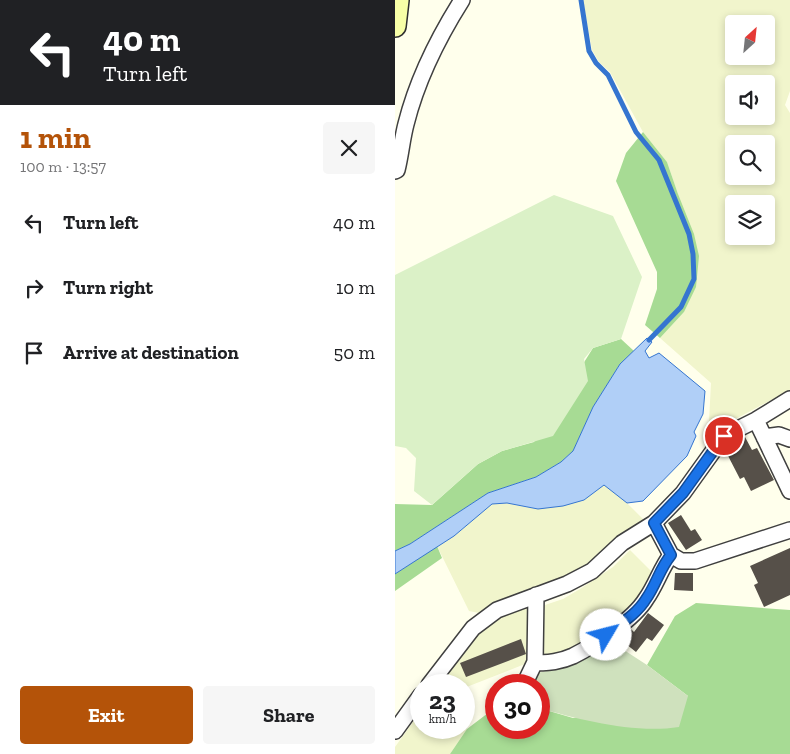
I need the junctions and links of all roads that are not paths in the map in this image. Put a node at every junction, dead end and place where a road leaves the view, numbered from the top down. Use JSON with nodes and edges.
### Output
{"nodes":[{"id":1,"x":399,"y":0,"type":"edge"},
{"id":2,"x":462,"y":0,"type":"edge"},
{"id":3,"x":395,"y":26,"type":"edge"},
{"id":4,"x":395,"y":172,"type":"edge"},
{"id":5,"x":790,"y":399,"type":"edge"},
{"id":6,"x":756,"y":420,"type":"junction"},
{"id":7,"x":764,"y":437,"type":"junction"},
{"id":8,"x":790,"y":439,"type":"edge"},
{"id":9,"x":790,"y":490,"type":"edge"},
{"id":10,"x":654,"y":523,"type":"junction"},
{"id":11,"x":790,"y":530,"type":"edge"},
{"id":12,"x":671,"y":555,"type":"junction"},
{"id":13,"x":536,"y":595,"type":"junction"},
{"id":14,"x":535,"y":662,"type":"junction"},
{"id":15,"x":437,"y":674,"type":"edge"},
{"id":16,"x":529,"y":674,"type":"edge"},
{"id":17,"x":410,"y":710,"type":"edge"},
{"id":18,"x":395,"y":731,"type":"edge"}],
"edges":[{"from":1,"to":3,"type":"main road"},
{"from":2,"to":4,"type":"street"},
{"from":5,"to":6,"type":"street"},
{"from":6,"to":7,"type":"street"},
{"from":6,"to":10,"type":"street"},
{"from":7,"to":8,"type":"street"},
{"from":7,"to":9,"type":"street"},
{"from":10,"to":12,"type":"street"},
{"from":10,"to":13,"type":"street"},
{"from":11,"to":12,"type":"street"},
{"from":12,"to":14,"type":"street"},
{"from":13,"to":14,"type":"street"},
{"from":13,"to":15,"type":"street"},
{"from":14,"to":16,"type":"street"},
{"from":17,"to":18,"type":"street"}]}
